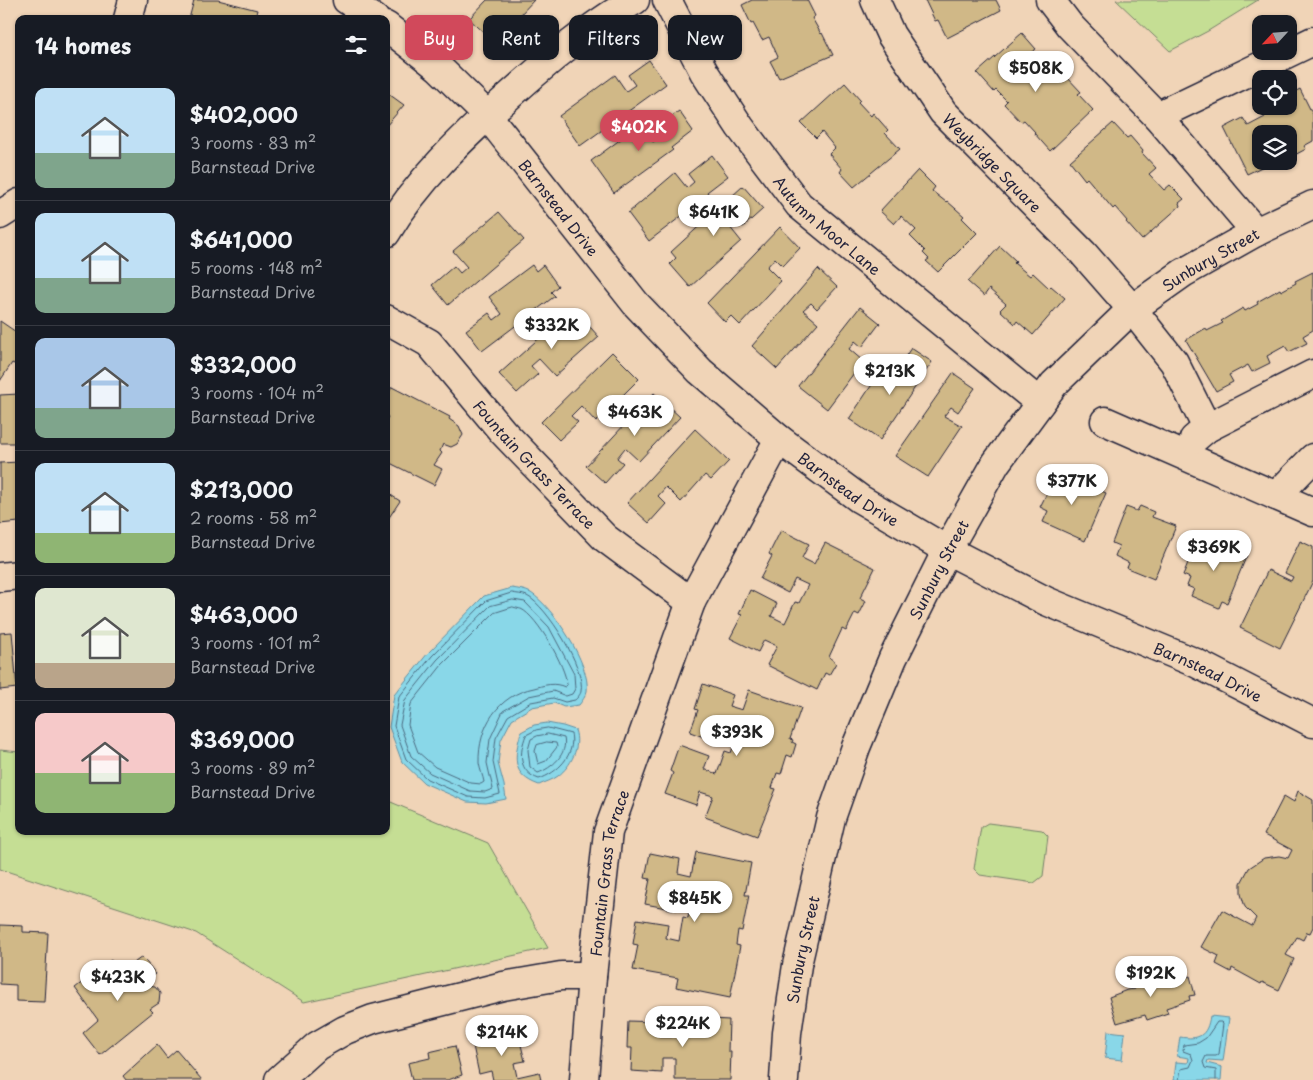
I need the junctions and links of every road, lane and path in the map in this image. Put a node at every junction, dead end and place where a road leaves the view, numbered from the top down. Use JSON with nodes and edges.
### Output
{"nodes":[{"id":1,"x":133,"y":0,"type":"edge"},
{"id":2,"x":347,"y":0,"type":"edge"},
{"id":3,"x":635,"y":0,"type":"edge"},
{"id":4,"x":668,"y":0,"type":"edge"},
{"id":5,"x":874,"y":0,"type":"edge"},
{"id":6,"x":1050,"y":0,"type":"edge"},
{"id":7,"x":129,"y":15,"type":"edge"},
{"id":8,"x":369,"y":15,"type":"edge"},
{"id":9,"x":390,"y":29,"type":"edge"},
{"id":10,"x":1313,"y":41,"type":"edge"},
{"id":11,"x":487,"y":115,"type":"junction"},
{"id":12,"x":1157,"y":116,"type":"junction"},
{"id":13,"x":15,"y":205,"type":"edge"},
{"id":14,"x":1313,"y":205,"type":"edge"},
{"id":15,"x":0,"y":214,"type":"edge"},
{"id":16,"x":390,"y":227,"type":"edge"},
{"id":17,"x":1256,"y":232,"type":"junction"},
{"id":18,"x":1132,"y":309,"type":"junction"},
{"id":19,"x":390,"y":321,"type":"edge"},
{"id":20,"x":1313,"y":374,"type":"edge"},
{"id":21,"x":1040,"y":403,"type":"junction"},
{"id":22,"x":1105,"y":422,"type":"dead end"},
{"id":23,"x":1207,"y":428,"type":"junction"},
{"id":24,"x":779,"y":439,"type":"junction"},
{"id":25,"x":1178,"y":454,"type":"junction"},
{"id":26,"x":1313,"y":458,"type":"edge"},
{"id":27,"x":1276,"y":496,"type":"junction"},
{"id":28,"x":1313,"y":512,"type":"edge"},
{"id":29,"x":947,"y":550,"type":"junction"},
{"id":30,"x":15,"y":575,"type":"edge"},
{"id":31,"x":0,"y":576,"type":"edge"},
{"id":32,"x":691,"y":602,"type":"junction"},
{"id":33,"x":1312,"y":721,"type":"edge"},
{"id":34,"x":592,"y":976,"type":"junction"},
{"id":35,"x":279,"y":1080,"type":"edge"},
{"id":36,"x":584,"y":1080,"type":"edge"},
{"id":37,"x":784,"y":1080,"type":"edge"}],
"edges":[{"from":1,"to":7,"type":"street"},
{"from":2,"to":8,"type":"street"},
{"from":3,"to":11,"type":"street"},
{"from":4,"to":21,"type":"street","name":"Autumn Moor Lane"},
{"from":5,"to":18,"type":"street","name":"Weybridge Square"},
{"from":6,"to":12,"type":"street"},
{"from":9,"to":11,"type":"street","name":"Barnstead Drive"},
{"from":10,"to":12,"type":"street"},
{"from":11,"to":16,"type":"street"},
{"from":11,"to":24,"type":"street","name":"Barnstead Drive"},
{"from":12,"to":17,"type":"street"},
{"from":13,"to":15,"type":"street"},
{"from":14,"to":17,"type":"street","name":"Sunbury Street"},
{"from":17,"to":18,"type":"street","name":"Sunbury Street"},
{"from":18,"to":21,"type":"street","name":"Sunbury Street"},
{"from":18,"to":23,"type":"street","name":"Weybridge Square"},
{"from":19,"to":32,"type":"street","name":"Fountain Grass Terrace"},
{"from":20,"to":23,"type":"street"},
{"from":21,"to":29,"type":"street","name":"Sunbury Street"},
{"from":22,"to":25,"type":"street"},
{"from":23,"to":25,"type":"street"},
{"from":24,"to":29,"type":"street","name":"Barnstead Drive"},
{"from":24,"to":32,"type":"street","name":"Fountain Grass Terrace"},
{"from":25,"to":27,"type":"street"},
{"from":26,"to":27,"type":"street"},
{"from":27,"to":28,"type":"street"},
{"from":29,"to":33,"type":"street","name":"Barnstead Drive"},
{"from":29,"to":37,"type":"street","name":"Sunbury Street"},
{"from":30,"to":31,"type":"street"},
{"from":32,"to":34,"type":"street","name":"Fountain Grass Terrace"},
{"from":34,"to":35,"type":"street","name":"Fountain Grass Terrace"},
{"from":34,"to":36,"type":"street","name":"Fountain Grass Terrace"}]}
